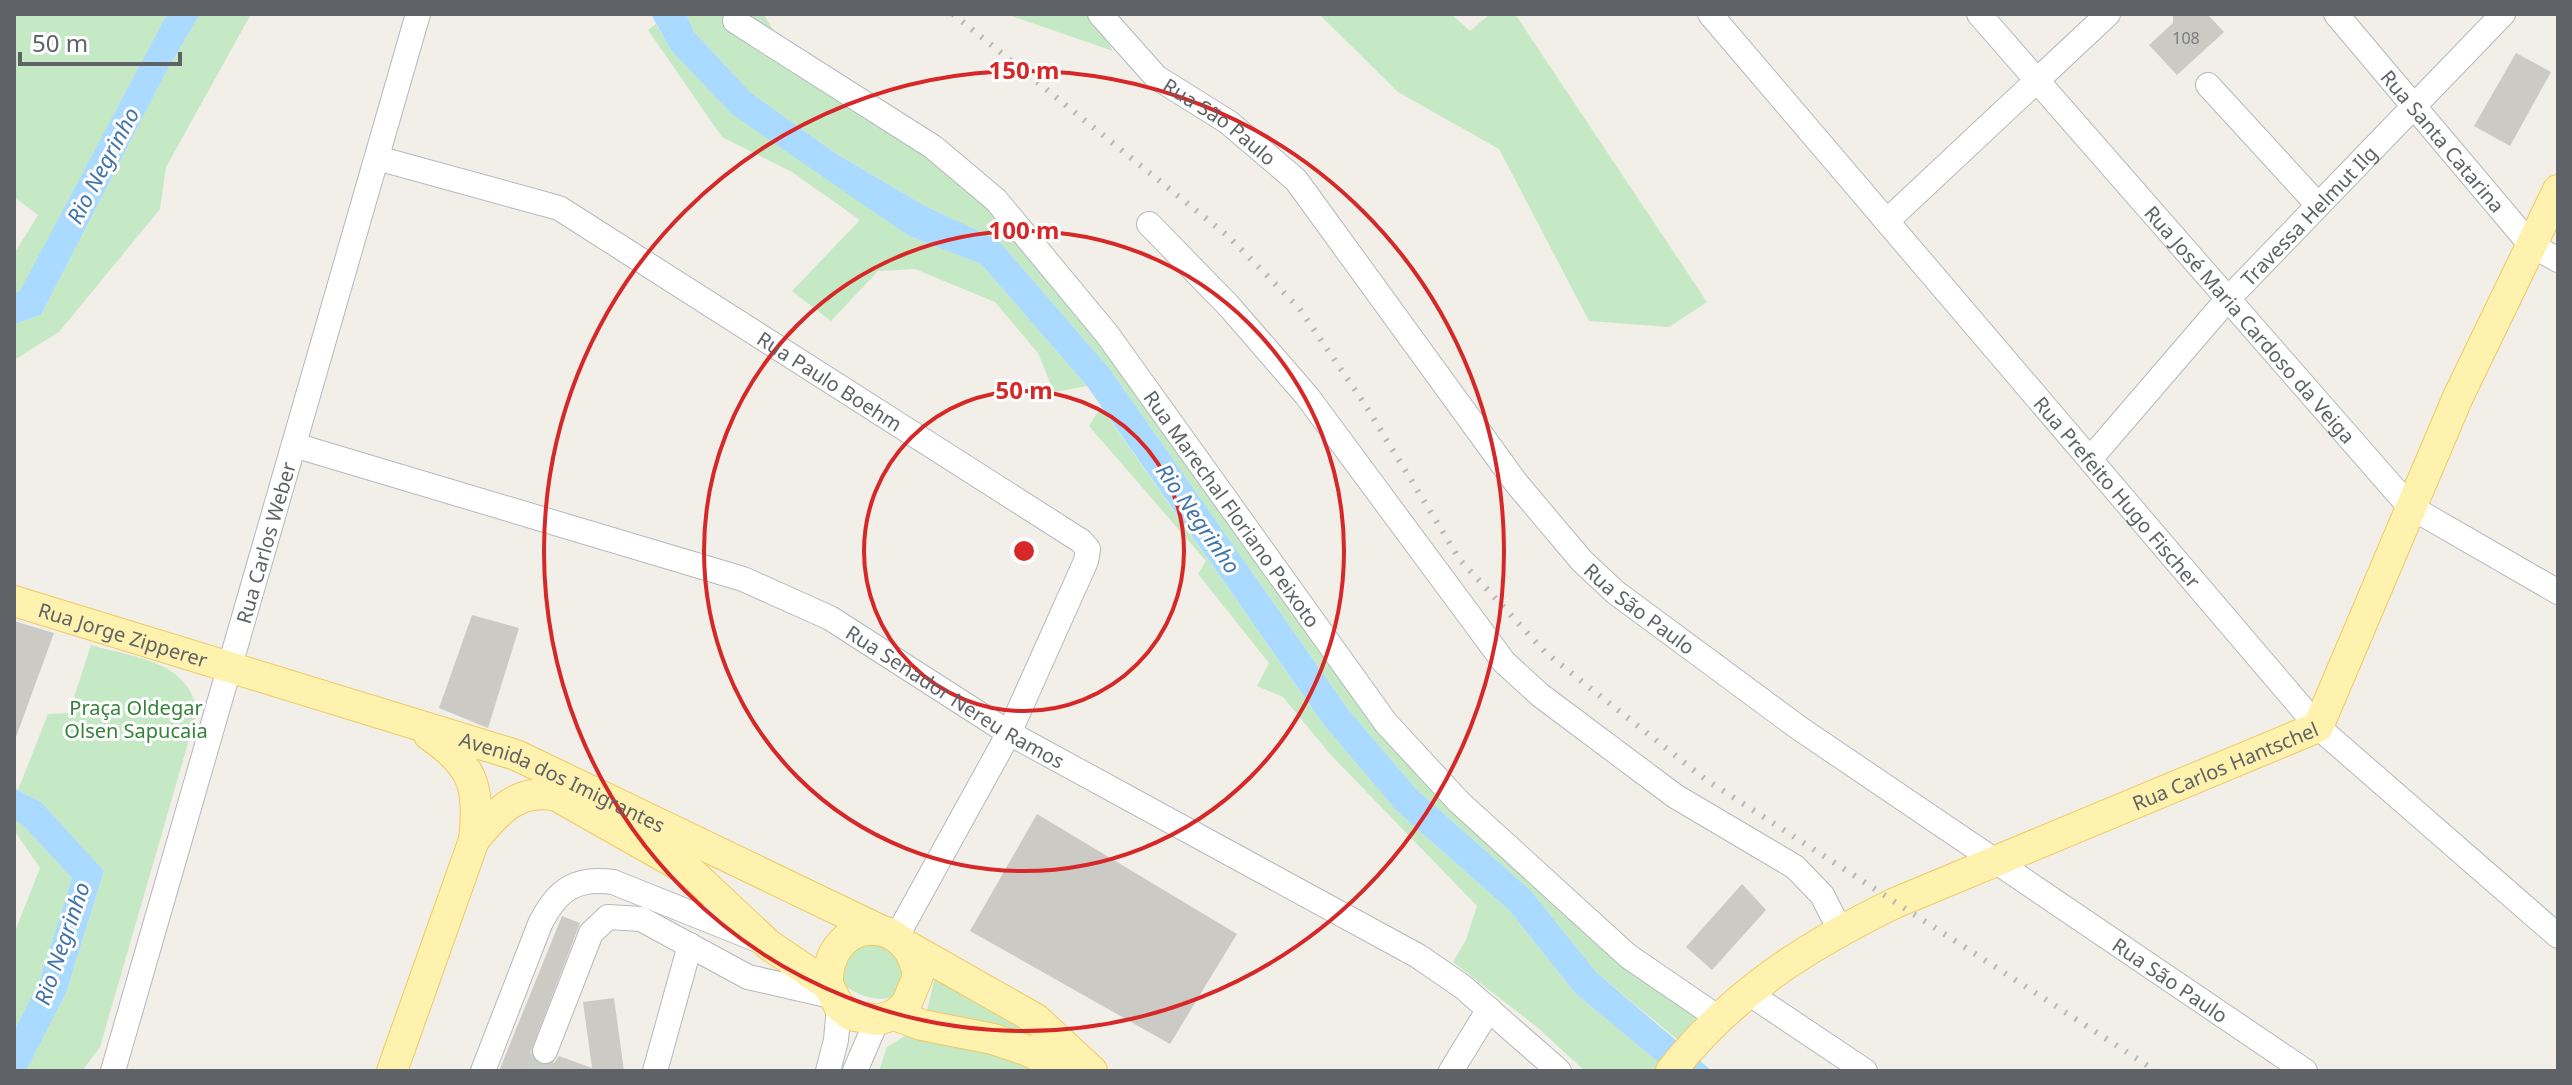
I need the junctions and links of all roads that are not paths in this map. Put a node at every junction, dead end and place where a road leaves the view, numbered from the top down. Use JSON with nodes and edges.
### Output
{"nodes":[{"id":1,"x":418,"y":14,"type":"edge"},
{"id":2,"x":1100,"y":14,"type":"edge"},
{"id":3,"x":1710,"y":14,"type":"edge"},
{"id":4,"x":1979,"y":14,"type":"edge"},
{"id":5,"x":2108,"y":14,"type":"edge"},
{"id":6,"x":2336,"y":14,"type":"edge"},
{"id":7,"x":2503,"y":14,"type":"edge"},
{"id":8,"x":735,"y":21,"type":"dead end"},
{"id":9,"x":2037,"y":82,"type":"junction"},
{"id":10,"x":2208,"y":85,"type":"dead end"},
{"id":11,"x":2413,"y":106,"type":"junction"},
{"id":12,"x":377,"y":158,"type":"junction"},
{"id":13,"x":2558,"y":190,"type":"edge"},
{"id":14,"x":2318,"y":205,"type":"junction"},
{"id":15,"x":1888,"y":220,"type":"junction"},
{"id":16,"x":1149,"y":224,"type":"dead end"},
{"id":17,"x":2530,"y":244,"type":"junction"},
{"id":18,"x":2558,"y":260,"type":"edge"},
{"id":19,"x":2226,"y":301,"type":"junction"},
{"id":20,"x":294,"y":445,"type":"junction"},
{"id":21,"x":2091,"y":458,"type":"junction"},
{"id":22,"x":2409,"y":506,"type":"junction"},
{"id":23,"x":2558,"y":592,"type":"edge"},
{"id":24,"x":14,"y":601,"type":"edge"},
{"id":25,"x":230,"y":668,"type":"junction"},
{"id":26,"x":414,"y":725,"type":"junction"},
{"id":27,"x":2318,"y":727,"type":"junction"},
{"id":28,"x":1009,"y":733,"type":"junction"},
{"id":29,"x":474,"y":840,"type":"junction"},
{"id":30,"x":1994,"y":861,"type":"junction"},
{"id":31,"x":1840,"y":930,"type":"junction"},
{"id":32,"x":2558,"y":936,"type":"edge"},
{"id":33,"x":895,"y":938,"type":"junction"},
{"id":34,"x":690,"y":945,"type":"junction"},
{"id":35,"x":769,"y":945,"type":"junction"},
{"id":36,"x":1747,"y":992,"type":"junction"},
{"id":37,"x":832,"y":996,"type":"junction"},
{"id":38,"x":1489,"y":1009,"type":"junction"},
{"id":39,"x":886,"y":1018,"type":"junction"},
{"id":40,"x":1709,"y":1025,"type":"junction"},
{"id":41,"x":545,"y":1051,"type":"tunnel mouth"},
{"id":42,"x":113,"y":1071,"type":"edge"},
{"id":43,"x":392,"y":1071,"type":"edge"},
{"id":44,"x":483,"y":1071,"type":"edge"},
{"id":45,"x":655,"y":1071,"type":"edge"},
{"id":46,"x":828,"y":1071,"type":"edge"},
{"id":47,"x":855,"y":1071,"type":"edge"},
{"id":48,"x":1069,"y":1071,"type":"edge"},
{"id":49,"x":1092,"y":1071,"type":"edge"},
{"id":50,"x":1451,"y":1071,"type":"edge"},
{"id":51,"x":1559,"y":1071,"type":"edge"},
{"id":52,"x":1671,"y":1071,"type":"edge"},
{"id":53,"x":1865,"y":1071,"type":"edge"},
{"id":54,"x":2305,"y":1071,"type":"edge"}],
"edges":[{"from":1,"to":12,"type":"street","name":"Rua Carlos Weber"},
{"from":2,"to":30,"type":"street","name":"Rua São Paulo"},
{"from":3,"to":15,"type":"street","name":"Rua Prefeito Hugo Fischer"},
{"from":4,"to":9,"type":"street","name":"Rua José Maria Cardoso da Veiga"},
{"from":5,"to":9,"type":"street"},
{"from":6,"to":11,"type":"street","name":"Rua Santa Catarina"},
{"from":7,"to":11,"type":"street","name":"Travessa Helmut Ilg"},
{"from":8,"to":40,"type":"street","name":"Rua Marechal Floriano Peixoto"},
{"from":9,"to":15,"type":"street"},
{"from":9,"to":19,"type":"street","name":"Rua José Maria Cardoso da Veiga"},
{"from":10,"to":14,"type":"street"},
{"from":11,"to":14,"type":"street","name":"Travessa Helmut Ilg"},
{"from":11,"to":17,"type":"street","name":"Rua Santa Catarina"},
{"from":12,"to":20,"type":"street","name":"Rua Carlos Weber"},
{"from":12,"to":28,"type":"street","name":"Rua Paulo Boehm"},
{"from":13,"to":17,"type":"main road","name":"Rua Carlos Hantschel"},
{"from":14,"to":19,"type":"street","name":"Travessa Helmut Ilg"},
{"from":15,"to":21,"type":"street","name":"Rua Prefeito Hugo Fischer"},
{"from":16,"to":31,"type":"street"},
{"from":17,"to":18,"type":"street","name":"Rua Santa Catarina"},
{"from":17,"to":22,"type":"main road","name":"Rua Carlos Hantschel"},
{"from":19,"to":21,"type":"street","name":"Travessa Helmut Ilg"},
{"from":19,"to":22,"type":"street","name":"Rua José Maria Cardoso da Veiga"},
{"from":20,"to":25,"type":"street","name":"Rua Carlos Weber"},
{"from":20,"to":28,"type":"street","name":"Rua Senador Nereu Ramos"},
{"from":21,"to":27,"type":"street","name":"Rua Prefeito Hugo Fischer"},
{"from":22,"to":23,"type":"street","name":"Rua José Maria Cardoso da Veiga"},
{"from":22,"to":27,"type":"main road","name":"Rua Carlos Hantschel"},
{"from":24,"to":25,"type":"main road","name":"Rua Jorge Zipperer"},
{"from":25,"to":26,"type":"main road","name":"Avenida dos Imigrantes"},
{"from":25,"to":42,"type":"street","name":"Rua Carlos Weber"},
{"from":26,"to":29,"type":"main road"},
{"from":26,"to":33,"type":"main road","name":"Avenida dos Imigrantes"},
{"from":27,"to":30,"type":"main road","name":"Rua Carlos Hantschel"},
{"from":27,"to":32,"type":"street","name":"Rua Prefeito Hugo Fischer"},
{"from":28,"to":33,"type":"street","name":"Rua Paulo Boehm"},
{"from":28,"to":38,"type":"street","name":"Rua Senador Nereu Ramos"},
{"from":29,"to":35,"type":"main road","name":"Avenida dos Imigrantes"},
{"from":29,"to":43,"type":"main road"},
{"from":30,"to":31,"type":"main road","name":"Rua Carlos Hantschel"},
{"from":30,"to":54,"type":"street","name":"Rua São Paulo"},
{"from":31,"to":36,"type":"main road","name":"Rua Carlos Hantschel"},
{"from":33,"to":37,"type":"main road"},
{"from":33,"to":39,"type":"main road"},
{"from":33,"to":49,"type":"main road","name":"Avenida dos Imigrantes"},
{"from":34,"to":37,"type":"street"},
{"from":34,"to":41,"type":"street"},
{"from":34,"to":45,"type":"street"},
{"from":35,"to":37,"type":"main road","name":"Avenida dos Imigrantes"},
{"from":35,"to":44,"type":"street"},
{"from":36,"to":40,"type":"main road","name":"Rua Carlos Hantschel"},
{"from":36,"to":53,"type":"street"},
{"from":37,"to":39,"type":"main road","name":"Avenida dos Imigrantes"},
{"from":37,"to":46,"type":"street"},
{"from":38,"to":50,"type":"street"},
{"from":38,"to":51,"type":"street","name":"Rua Senador Nereu Ramos"},
{"from":39,"to":47,"type":"street"},
{"from":39,"to":48,"type":"main road","name":"Avenida dos Imigrantes"},
{"from":40,"to":52,"type":"main road","name":"Rua Carlos Hantschel"}]}
